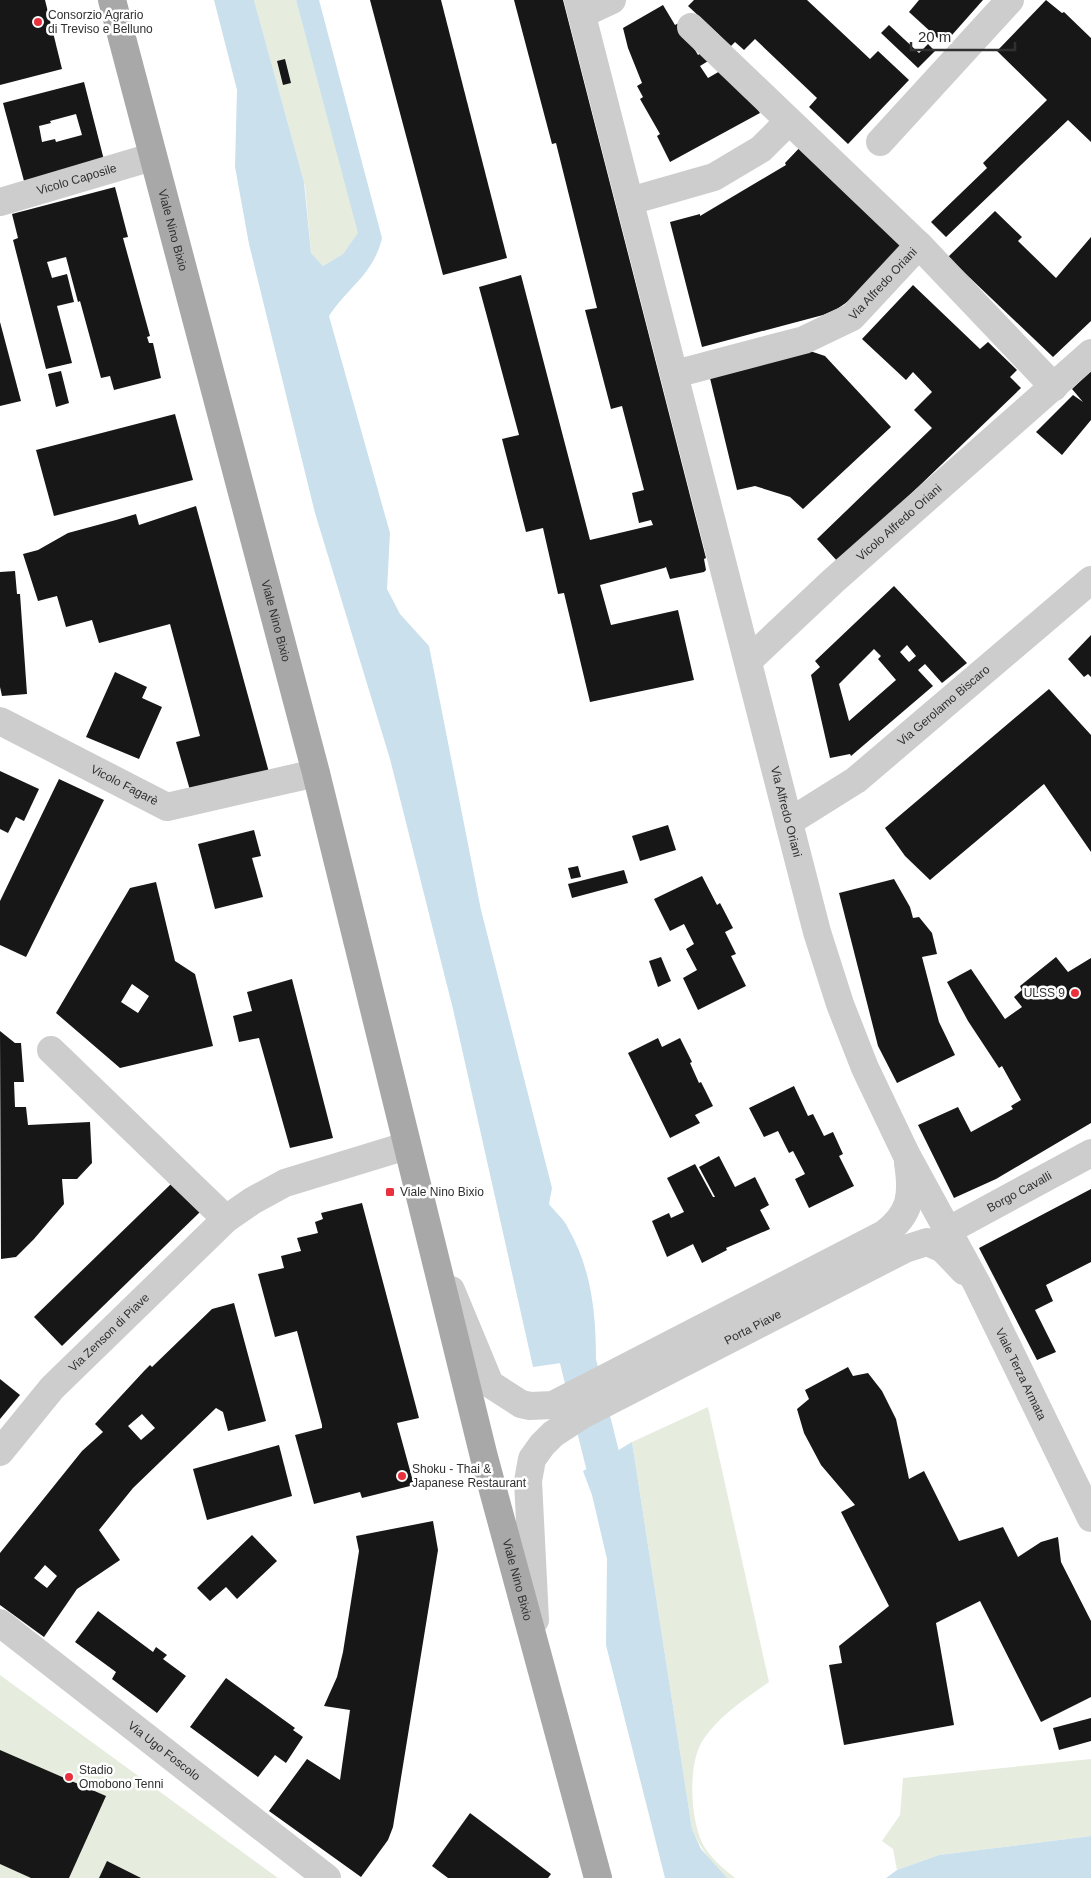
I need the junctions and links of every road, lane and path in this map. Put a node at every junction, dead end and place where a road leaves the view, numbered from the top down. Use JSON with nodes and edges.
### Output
{"nodes":[{"id":1,"x":112,"y":0,"type":"edge"},
{"id":2,"x":612,"y":0,"type":"edge"},
{"id":3,"x":1010,"y":0,"type":"edge"},
{"id":4,"x":580,"y":7,"type":"edge"},
{"id":5,"x":691,"y":27,"type":"dead end"},
{"id":6,"x":788,"y":122,"type":"junction"},
{"id":7,"x":880,"y":142,"type":"dead end"},
{"id":8,"x":152,"y":157,"type":"junction"},
{"id":9,"x":630,"y":201,"type":"junction"},
{"id":10,"x":0,"y":202,"type":"edge"},
{"id":11,"x":919,"y":245,"type":"junction"},
{"id":12,"x":1091,"y":353,"type":"edge"},
{"id":13,"x":675,"y":374,"type":"junction"},
{"id":14,"x":1054,"y":387,"type":"junction"},
{"id":15,"x":1091,"y":580,"type":"edge"},
{"id":16,"x":748,"y":661,"type":"junction"},
{"id":17,"x":0,"y":722,"type":"edge"},
{"id":18,"x":316,"y":773,"type":"junction"},
{"id":19,"x":789,"y":822,"type":"junction"},
{"id":20,"x":51,"y":1050,"type":"dead end"},
{"id":21,"x":406,"y":1146,"type":"junction"},
{"id":22,"x":1091,"y":1153,"type":"edge"},
{"id":23,"x":906,"y":1154,"type":"junction"},
{"id":24,"x":226,"y":1219,"type":"junction"},
{"id":25,"x":949,"y":1230,"type":"junction"},
{"id":26,"x":432,"y":1244,"type":"junction"},
{"id":27,"x":977,"y":1284,"type":"junction"},
{"id":28,"x":630,"y":1378,"type":"junction"},
{"id":29,"x":553,"y":1405,"type":"joint"},
{"id":30,"x":0,"y":1452,"type":"edge"},
{"id":31,"x":532,"y":1459,"type":"joint"},
{"id":32,"x":1091,"y":1518,"type":"edge"},
{"id":33,"x":0,"y":1623,"type":"edge"},
{"id":34,"x":537,"y":1655,"type":"junction"},
{"id":35,"x":327,"y":1878,"type":"edge"},
{"id":36,"x":598,"y":1878,"type":"edge"}],
"edges":[{"from":1,"to":8,"type":"main road","name":"Viale Nino Bixio"},
{"from":2,"to":4,"type":"street"},
{"from":3,"to":7,"type":"street"},
{"from":4,"to":9,"type":"street","name":"Via Alfredo Oriani"},
{"from":5,"to":6,"type":"street","name":"Via Alfredo Oriani"},
{"from":6,"to":9,"type":"street"},
{"from":6,"to":11,"type":"street","name":"Via Alfredo Oriani"},
{"from":8,"to":10,"type":"street","name":"Vicolo Caposile"},
{"from":8,"to":18,"type":"main road","name":"Viale Nino Bixio"},
{"from":9,"to":13,"type":"street","name":"Via Alfredo Oriani"},
{"from":11,"to":13,"type":"street","name":"Via Alfredo Oriani"},
{"from":11,"to":14,"type":"street"},
{"from":12,"to":14,"type":"street","name":"Vicolo Alfredo Oriani"},
{"from":13,"to":16,"type":"street","name":"Via Alfredo Oriani"},
{"from":14,"to":16,"type":"street","name":"Vicolo Alfredo Oriani"},
{"from":15,"to":19,"type":"street","name":"Via Gerolamo Biscaro"},
{"from":16,"to":19,"type":"street","name":"Via Alfredo Oriani"},
{"from":17,"to":18,"type":"street","name":"Vicolo Fagarè"},
{"from":18,"to":21,"type":"main road","name":"Viale Nino Bixio"},
{"from":19,"to":23,"type":"street","name":"Via Alfredo Oriani"},
{"from":20,"to":24,"type":"street"},
{"from":21,"to":24,"type":"street","name":"Via Zenson di Piave"},
{"from":21,"to":26,"type":"main road","name":"Viale Nino Bixio"},
{"from":22,"to":25,"type":"street","name":"Borgo Cavalli"},
{"from":23,"to":25,"type":"street","name":"Via Alfredo Oriani"},
{"from":23,"to":28,"type":"street","name":"Porta Piave"},
{"from":24,"to":30,"type":"street","name":"Via Zenson di Piave"},
{"from":25,"to":27,"type":"street","name":"Viale Terza Armata"},
{"from":26,"to":29,"type":"street","name":"Viale Nino Bixio"},
{"from":26,"to":34,"type":"main road","name":"Viale Nino Bixio"},
{"from":27,"to":28,"type":"street","name":"Porta Piave"},
{"from":27,"to":32,"type":"street","name":"Viale Terza Armata"},
{"from":28,"to":29,"type":"street","name":"Porta Piave"},
{"from":28,"to":31,"type":"street","name":"Porta Piave"},
{"from":31,"to":34,"type":"street","name":"Viale Nino Bixio"},
{"from":33,"to":35,"type":"street","name":"Via Ugo Foscolo"},
{"from":34,"to":36,"type":"main road","name":"Viale Nino Bixio"}]}
